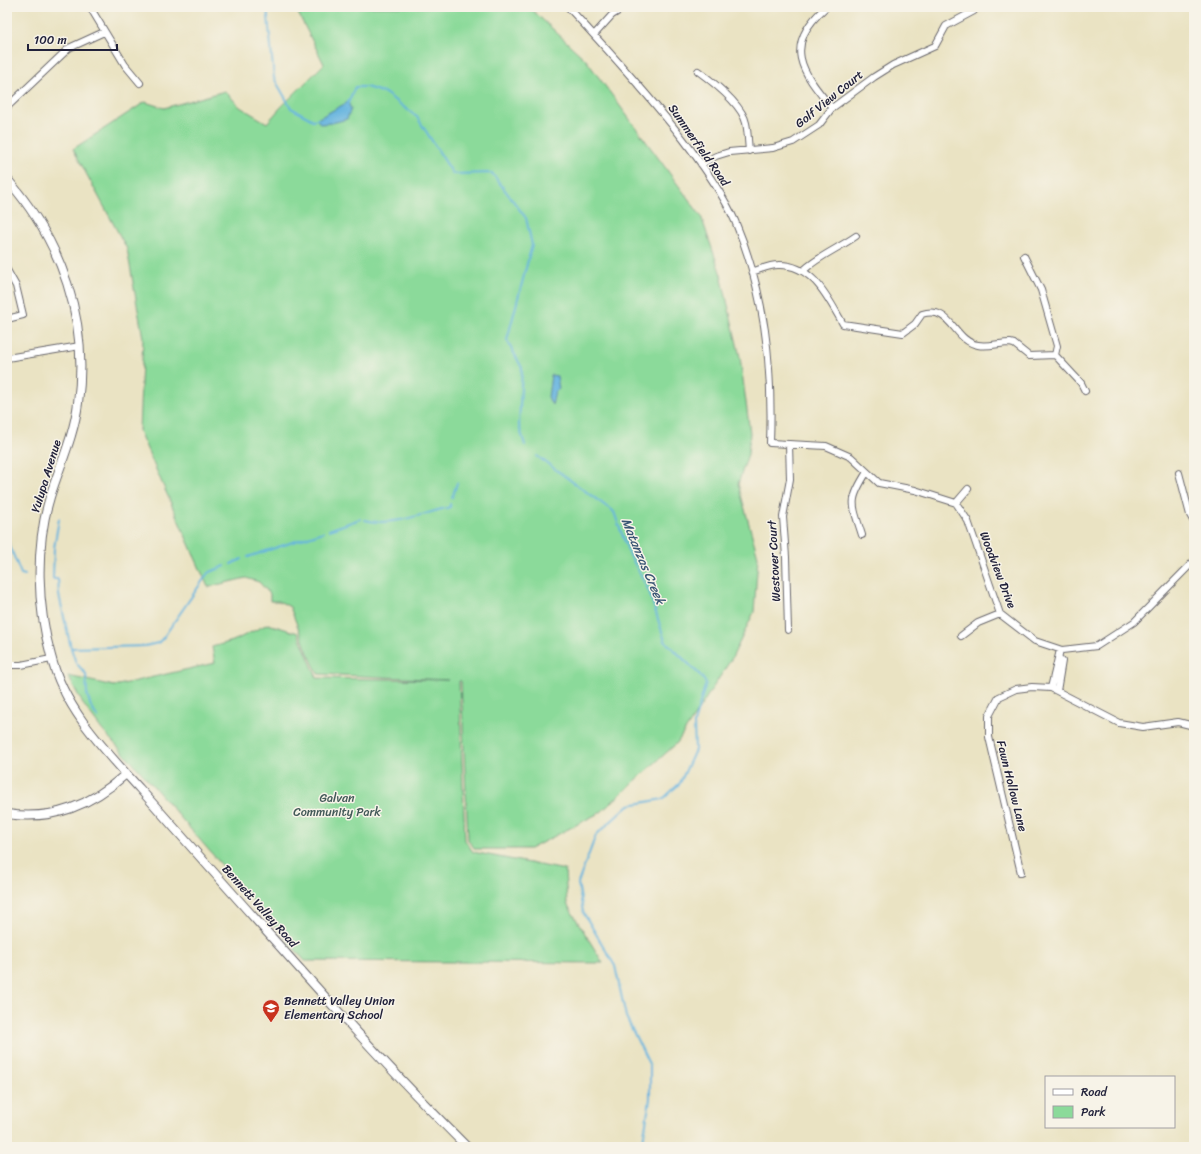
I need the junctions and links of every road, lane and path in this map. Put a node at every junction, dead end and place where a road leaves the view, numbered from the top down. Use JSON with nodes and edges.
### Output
{"nodes":[{"id":1,"x":90,"y":7,"type":"edge"},
{"id":2,"x":568,"y":7,"type":"edge"},
{"id":3,"x":625,"y":7,"type":"edge"},
{"id":4,"x":826,"y":7,"type":"edge"},
{"id":5,"x":974,"y":7,"type":"edge"},
{"id":6,"x":104,"y":32,"type":"junction"},
{"id":7,"x":594,"y":35,"type":"junction"},
{"id":8,"x":698,"y":71,"type":"dead end"},
{"id":9,"x":140,"y":83,"type":"dead end"},
{"id":10,"x":7,"y":107,"type":"edge"},
{"id":11,"x":832,"y":108,"type":"junction"},
{"id":12,"x":749,"y":151,"type":"junction"},
{"id":13,"x":701,"y":164,"type":"junction"},
{"id":14,"x":7,"y":179,"type":"edge"},
{"id":15,"x":856,"y":236,"type":"dead end"},
{"id":16,"x":1024,"y":256,"type":"dead end"},
{"id":17,"x":7,"y":270,"type":"edge"},
{"id":18,"x":804,"y":270,"type":"junction"},
{"id":19,"x":754,"y":271,"type":"junction"},
{"id":20,"x":7,"y":319,"type":"edge"},
{"id":21,"x":80,"y":346,"type":"junction"},
{"id":22,"x":1055,"y":356,"type":"junction"},
{"id":23,"x":7,"y":358,"type":"edge"},
{"id":24,"x":1085,"y":390,"type":"dead end"},
{"id":25,"x":789,"y":444,"type":"junction"},
{"id":26,"x":867,"y":472,"type":"junction"},
{"id":27,"x":1179,"y":473,"type":"dead end"},
{"id":28,"x":968,"y":489,"type":"dead end"},
{"id":29,"x":956,"y":503,"type":"junction"},
{"id":30,"x":1194,"y":522,"type":"edge"},
{"id":31,"x":862,"y":536,"type":"dead end"},
{"id":32,"x":1194,"y":561,"type":"edge"},
{"id":33,"x":1000,"y":614,"type":"junction"},
{"id":34,"x":788,"y":630,"type":"dead end"},
{"id":35,"x":961,"y":636,"type":"dead end"},
{"id":36,"x":1060,"y":650,"type":"junction"},
{"id":37,"x":51,"y":659,"type":"junction"},
{"id":38,"x":7,"y":665,"type":"edge"},
{"id":39,"x":1054,"y":690,"type":"junction"},
{"id":40,"x":1194,"y":726,"type":"edge"},
{"id":41,"x":126,"y":774,"type":"junction"},
{"id":42,"x":7,"y":814,"type":"edge"},
{"id":43,"x":1021,"y":873,"type":"dead end"},
{"id":44,"x":467,"y":1147,"type":"edge"}],
"edges":[{"from":1,"to":6,"type":"street"},
{"from":2,"to":7,"type":"street","name":"Summerfield Road"},
{"from":3,"to":7,"type":"street"},
{"from":4,"to":11,"type":"street"},
{"from":5,"to":11,"type":"street","name":"Golf View Court"},
{"from":6,"to":9,"type":"street"},
{"from":6,"to":10,"type":"street"},
{"from":7,"to":13,"type":"street","name":"Summerfield Road"},
{"from":8,"to":12,"type":"street"},
{"from":11,"to":12,"type":"street","name":"Golf View Court"},
{"from":12,"to":13,"type":"street","name":"Golf View Court"},
{"from":13,"to":19,"type":"street","name":"Summerfield Road"},
{"from":14,"to":21,"type":"street","name":"Yulupa Avenue"},
{"from":15,"to":18,"type":"street"},
{"from":16,"to":22,"type":"street"},
{"from":17,"to":20,"type":"street"},
{"from":18,"to":19,"type":"street"},
{"from":18,"to":22,"type":"street"},
{"from":19,"to":25,"type":"street","name":"Summerfield Road"},
{"from":21,"to":23,"type":"street"},
{"from":21,"to":37,"type":"street","name":"Yulupa Avenue"},
{"from":22,"to":24,"type":"street"},
{"from":25,"to":26,"type":"street"},
{"from":25,"to":34,"type":"street","name":"Westover Court"},
{"from":26,"to":29,"type":"street"},
{"from":26,"to":31,"type":"street"},
{"from":27,"to":30,"type":"street"},
{"from":28,"to":29,"type":"street"},
{"from":29,"to":33,"type":"street","name":"Woodview Drive"},
{"from":32,"to":36,"type":"street","name":"Woodview Drive"},
{"from":33,"to":35,"type":"street"},
{"from":33,"to":36,"type":"street","name":"Woodview Drive"},
{"from":36,"to":39,"type":"street"},
{"from":37,"to":38,"type":"street"},
{"from":37,"to":41,"type":"street","name":"Yulupa Avenue"},
{"from":39,"to":40,"type":"street","name":"Fawn Hollow Lane"},
{"from":39,"to":43,"type":"street","name":"Fawn Hollow Lane"},
{"from":41,"to":42,"type":"street"},
{"from":41,"to":44,"type":"street","name":"Bennett Valley Road"}]}
